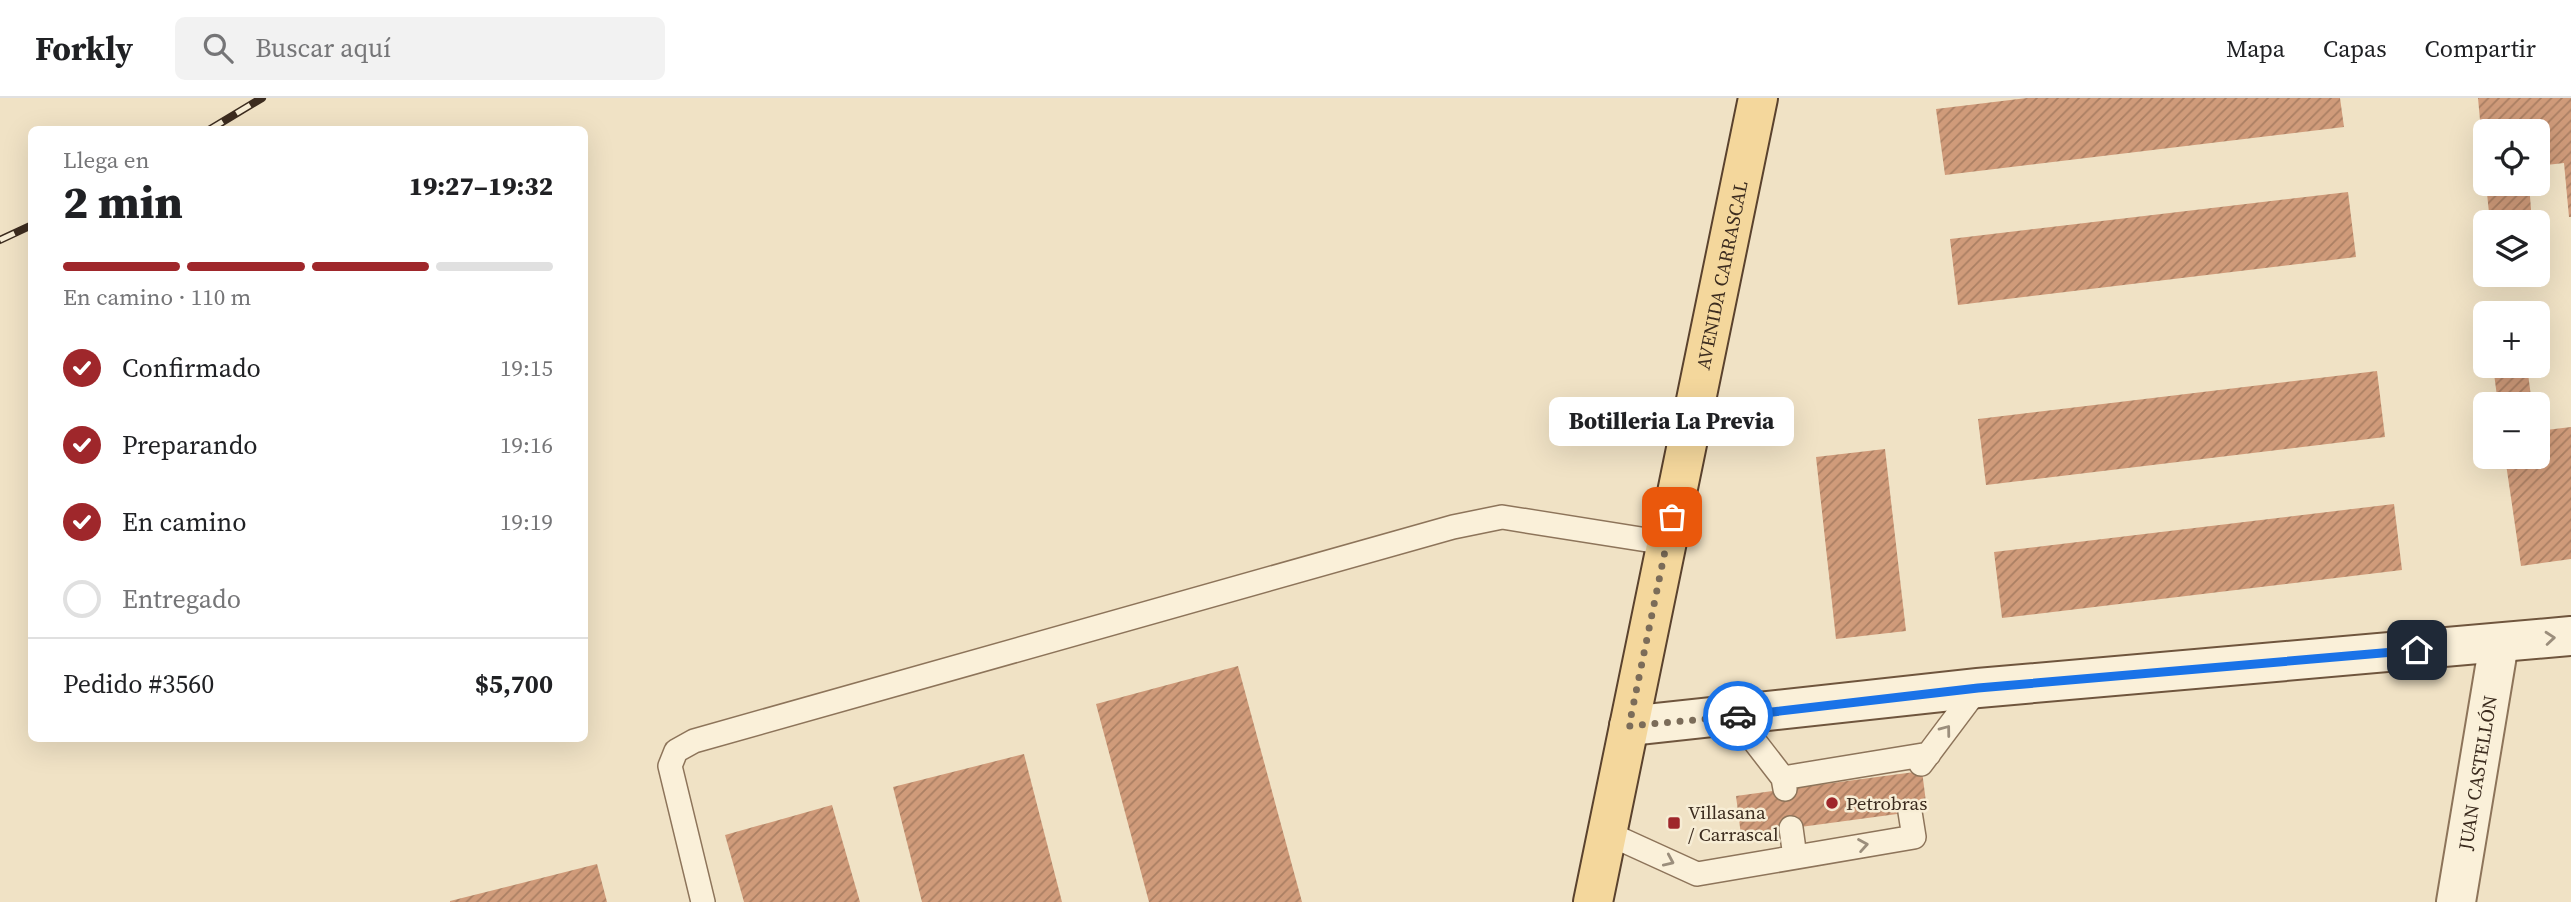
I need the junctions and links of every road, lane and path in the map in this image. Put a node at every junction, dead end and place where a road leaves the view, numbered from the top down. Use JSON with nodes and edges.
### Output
{"nodes":[{"id":1,"x":1758,"y":98,"type":"edge"},
{"id":2,"x":1666,"y":543,"type":"junction"},
{"id":3,"x":2571,"y":636,"type":"edge"},
{"id":4,"x":2499,"y":643,"type":"junction"},
{"id":5,"x":1978,"y":688,"type":"junction"},
{"id":6,"x":1735,"y":716,"type":"junction"},
{"id":7,"x":1629,"y":726,"type":"junction"},
{"id":8,"x":1910,"y":812,"type":"dead end"},
{"id":9,"x":1791,"y":828,"type":"dead end"},
{"id":10,"x":1607,"y":833,"type":"junction"},
{"id":11,"x":1795,"y":857,"type":"junction"},
{"id":12,"x":703,"y":902,"type":"edge"},
{"id":13,"x":1593,"y":902,"type":"edge"},
{"id":14,"x":2456,"y":902,"type":"edge"}],
"edges":[{"from":1,"to":2,"type":"main road","name":"AVENIDA CARRASCAL"},
{"from":2,"to":7,"type":"main road","name":"AVENIDA CARRASCAL"},
{"from":2,"to":12,"type":"lane"},
{"from":4,"to":3,"type":"street","one_way":true},
{"from":4,"to":5,"type":"street"},
{"from":4,"to":14,"type":"street","name":"JUAN CASTELLÓN"},
{"from":5,"to":6,"type":"street"},
{"from":6,"to":5,"type":"lane","one_way":true},
{"from":6,"to":7,"type":"street"},
{"from":7,"to":10,"type":"main road","name":"AVENIDA CARRASCAL"},
{"from":11,"to":8,"type":"lane","one_way":true},
{"from":9,"to":11,"type":"lane"},
{"from":10,"to":11,"type":"lane","one_way":true},
{"from":10,"to":13,"type":"main road","name":"AVENIDA CARRASCAL"}]}
